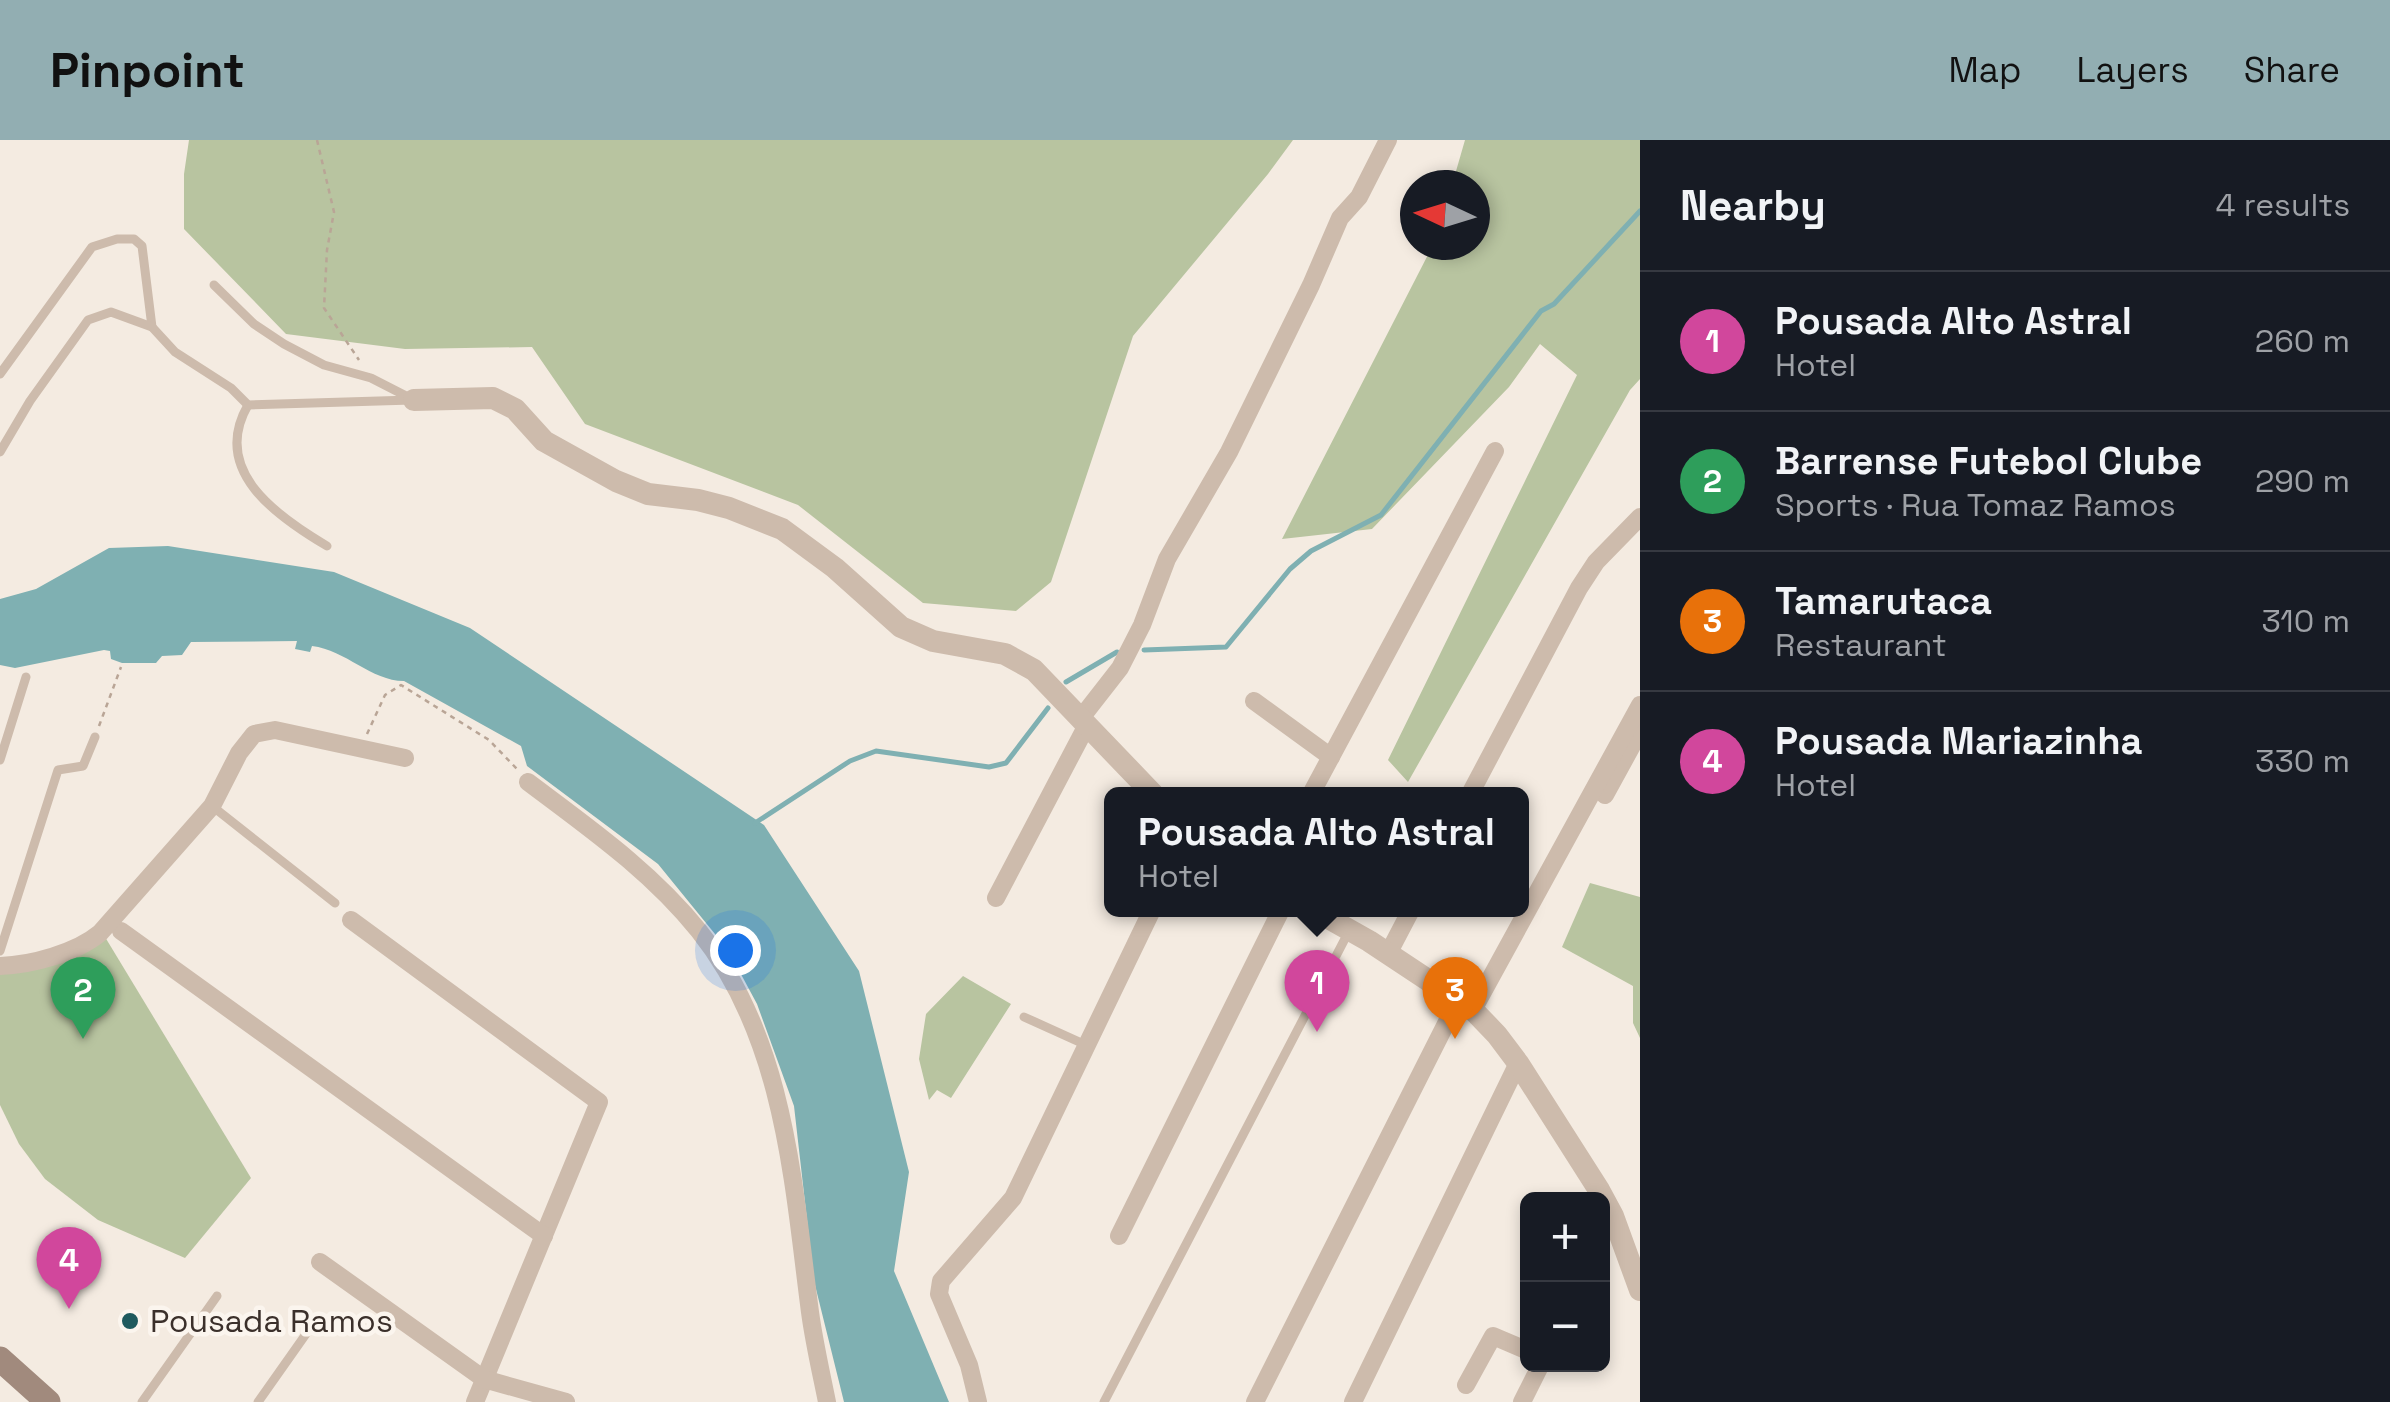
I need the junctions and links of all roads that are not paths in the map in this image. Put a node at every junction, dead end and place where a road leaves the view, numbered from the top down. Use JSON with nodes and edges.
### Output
{"nodes":[{"id":1,"x":1388,"y":140,"type":"edge"},
{"id":2,"x":214,"y":285,"type":"dead end"},
{"id":3,"x":152,"y":327,"type":"junction"},
{"id":4,"x":0,"y":374,"type":"edge"},
{"id":5,"x":414,"y":400,"type":"junction"},
{"id":6,"x":248,"y":406,"type":"junction"},
{"id":7,"x":1495,"y":451,"type":"dead end"},
{"id":8,"x":0,"y":452,"type":"edge"},
{"id":9,"x":1640,"y":516,"type":"edge"},
{"id":10,"x":326,"y":546,"type":"dead end"},
{"id":11,"x":26,"y":678,"type":"dead end"},
{"id":12,"x":1254,"y":701,"type":"dead end"},
{"id":13,"x":1640,"y":705,"type":"edge"},
{"id":14,"x":1084,"y":721,"type":"junction"},
{"id":15,"x":1640,"y":730,"type":"edge"},
{"id":16,"x":96,"y":737,"type":"road end"},
{"id":17,"x":1331,"y":757,"type":"junction"},
{"id":18,"x":405,"y":758,"type":"dead end"},
{"id":19,"x":0,"y":760,"type":"edge"},
{"id":20,"x":528,"y":782,"type":"road end"},
{"id":21,"x":1146,"y":787,"type":"edge"},
{"id":22,"x":1315,"y":787,"type":"edge"},
{"id":23,"x":1474,"y":787,"type":"edge"},
{"id":24,"x":212,"y":806,"type":"junction"},
{"id":25,"x":996,"y":898,"type":"dead end"},
{"id":26,"x":335,"y":903,"type":"dead end"},
{"id":27,"x":1529,"y":904,"type":"edge"},
{"id":28,"x":1529,"y":913,"type":"edge"},
{"id":29,"x":1149,"y":917,"type":"edge"},
{"id":30,"x":1278,"y":917,"type":"edge"},
{"id":31,"x":1327,"y":917,"type":"edge"},
{"id":32,"x":1407,"y":917,"type":"edge"},
{"id":33,"x":1522,"y":917,"type":"edge"},
{"id":34,"x":1526,"y":917,"type":"edge"},
{"id":35,"x":351,"y":920,"type":"dead end"},
{"id":36,"x":1350,"y":929,"type":"junction"},
{"id":37,"x":121,"y":930,"type":"dead end"},
{"id":38,"x":0,"y":950,"type":"edge"},
{"id":39,"x":1388,"y":954,"type":"junction"},
{"id":40,"x":0,"y":966,"type":"edge"},
{"id":41,"x":1470,"y":1010,"type":"junction"},
{"id":42,"x":1024,"y":1017,"type":"dead end"},
{"id":43,"x":1086,"y":1045,"type":"junction"},
{"id":44,"x":1518,"y":1063,"type":"junction"},
{"id":45,"x":1589,"y":1192,"type":"edge"},
{"id":46,"x":1610,"y":1231,"type":"edge"},
{"id":47,"x":544,"y":1236,"type":"junction"},
{"id":48,"x":1119,"y":1236,"type":"dead end"},
{"id":49,"x":320,"y":1262,"type":"dead end"},
{"id":50,"x":1640,"y":1290,"type":"edge"},
{"id":51,"x":217,"y":1296,"type":"dead end"},
{"id":52,"x":306,"y":1334,"type":"dead end"},
{"id":53,"x":1520,"y":1348,"type":"edge"},
{"id":54,"x":0,"y":1358,"type":"edge"},
{"id":55,"x":1537,"y":1372,"type":"edge"},
{"id":56,"x":484,"y":1379,"type":"junction"},
{"id":57,"x":1466,"y":1385,"type":"dead end"},
{"id":58,"x":48,"y":1402,"type":"edge"},
{"id":59,"x":142,"y":1402,"type":"edge"},
{"id":60,"x":258,"y":1402,"type":"edge"},
{"id":61,"x":474,"y":1402,"type":"edge"},
{"id":62,"x":566,"y":1402,"type":"edge"},
{"id":63,"x":827,"y":1402,"type":"edge"},
{"id":64,"x":978,"y":1402,"type":"edge"},
{"id":65,"x":1104,"y":1402,"type":"edge"},
{"id":66,"x":1255,"y":1402,"type":"edge"},
{"id":67,"x":1353,"y":1402,"type":"edge"},
{"id":68,"x":1522,"y":1402,"type":"edge"}],
"edges":[{"from":1,"to":14,"type":"street"},
{"from":2,"to":5,"type":"lane"},
{"from":3,"to":4,"type":"lane"},
{"from":3,"to":6,"type":"lane"},
{"from":3,"to":8,"type":"lane"},
{"from":5,"to":6,"type":"lane"},
{"from":5,"to":14,"type":"street"},
{"from":6,"to":10,"type":"lane"},
{"from":7,"to":17,"type":"street"},
{"from":9,"to":23,"type":"street"},
{"from":11,"to":19,"type":"lane"},
{"from":12,"to":17,"type":"street"},
{"from":13,"to":27,"type":"street"},
{"from":14,"to":21,"type":"street"},
{"from":14,"to":25,"type":"street"},
{"from":15,"to":28,"type":"street"},
{"from":16,"to":38,"type":"lane"},
{"from":17,"to":22,"type":"street"},
{"from":18,"to":24,"type":"street"},
{"from":20,"to":63,"type":"street"},
{"from":24,"to":26,"type":"lane"},
{"from":24,"to":40,"type":"street"},
{"from":29,"to":43,"type":"street"},
{"from":30,"to":48,"type":"street"},
{"from":31,"to":36,"type":"street"},
{"from":32,"to":39,"type":"street"},
{"from":33,"to":41,"type":"street"},
{"from":34,"to":41,"type":"street"},
{"from":35,"to":47,"type":"street"},
{"from":36,"to":39,"type":"street"},
{"from":36,"to":65,"type":"lane"},
{"from":37,"to":47,"type":"street"},
{"from":39,"to":41,"type":"street"},
{"from":41,"to":44,"type":"street"},
{"from":41,"to":66,"type":"street"},
{"from":42,"to":43,"type":"lane"},
{"from":43,"to":64,"type":"street"},
{"from":44,"to":45,"type":"street"},
{"from":44,"to":67,"type":"street"},
{"from":46,"to":50,"type":"street"},
{"from":47,"to":56,"type":"street"},
{"from":49,"to":56,"type":"street"},
{"from":51,"to":59,"type":"lane"},
{"from":52,"to":60,"type":"lane"},
{"from":53,"to":57,"type":"street"},
{"from":54,"to":58,"type":"main road"},
{"from":55,"to":68,"type":"street"},
{"from":56,"to":61,"type":"street"},
{"from":56,"to":62,"type":"street"}]}
